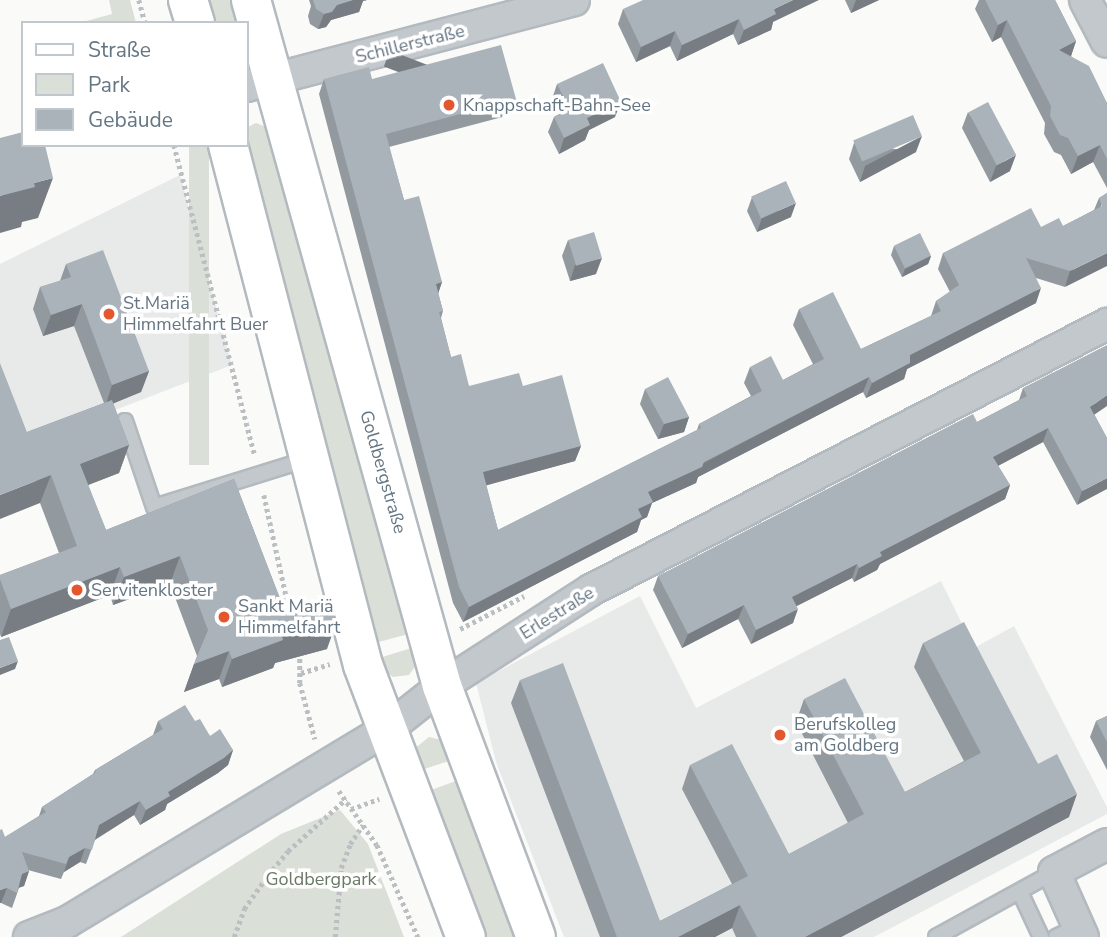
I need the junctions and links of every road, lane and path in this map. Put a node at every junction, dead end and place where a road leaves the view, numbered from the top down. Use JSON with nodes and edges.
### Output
{"nodes":[{"id":1,"x":139,"y":0,"type":"edge"},
{"id":2,"x":188,"y":0,"type":"edge"},
{"id":3,"x":251,"y":0,"type":"edge"},
{"id":4,"x":574,"y":0,"type":"edge"},
{"id":5,"x":1086,"y":0,"type":"edge"},
{"id":6,"x":144,"y":21,"type":"edge"},
{"id":7,"x":194,"y":21,"type":"edge"},
{"id":8,"x":1107,"y":41,"type":"edge"},
{"id":9,"x":260,"y":83,"type":"edge"},
{"id":10,"x":175,"y":147,"type":"edge"},
{"id":11,"x":229,"y":147,"type":"edge"},
{"id":12,"x":1107,"y":324,"type":"edge"},
{"id":13,"x":125,"y":421,"type":"dead end"},
{"id":14,"x":310,"y":458,"type":"junction"},
{"id":15,"x":259,"y":472,"type":"junction"},
{"id":16,"x":291,"y":617,"type":"edge"},
{"id":17,"x":300,"y":651,"type":"edge"},
{"id":18,"x":442,"y":686,"type":"junction"},
{"id":19,"x":389,"y":728,"type":"junction"},
{"id":20,"x":322,"y":766,"type":"junction"},
{"id":21,"x":346,"y":799,"type":"junction"},
{"id":22,"x":363,"y":825,"type":"junction"},
{"id":23,"x":1107,"y":844,"type":"edge"},
{"id":24,"x":1054,"y":872,"type":"junction"},
{"id":25,"x":1020,"y":892,"type":"junction"},
{"id":26,"x":70,"y":930,"type":"edge"},
{"id":27,"x":1084,"y":933,"type":"edge"},
{"id":28,"x":29,"y":937,"type":"edge"},
{"id":29,"x":234,"y":937,"type":"edge"},
{"id":30,"x":335,"y":937,"type":"edge"},
{"id":31,"x":418,"y":937,"type":"edge"},
{"id":32,"x":466,"y":937,"type":"edge"},
{"id":33,"x":536,"y":937,"type":"edge"},
{"id":34,"x":936,"y":937,"type":"edge"},
{"id":35,"x":1041,"y":937,"type":"edge"}],
"edges":[{"from":1,"to":6,"type":"path"},
{"from":2,"to":7,"type":"street"},
{"from":3,"to":9,"type":"street","name":"Goldbergstraße"},
{"from":4,"to":9,"type":"street","name":"Schillerstraße"},
{"from":5,"to":8,"type":"street"},
{"from":9,"to":18,"type":"street","name":"Goldbergstraße"},
{"from":10,"to":15,"type":"path"},
{"from":11,"to":14,"type":"street"},
{"from":12,"to":18,"type":"street","name":"Erlestraße"},
{"from":13,"to":15,"type":"lane"},
{"from":14,"to":15,"type":"lane"},
{"from":14,"to":19,"type":"street"},
{"from":15,"to":16,"type":"path"},
{"from":17,"to":20,"type":"path"},
{"from":18,"to":19,"type":"street","name":"Erlestraße"},
{"from":18,"to":33,"type":"street","name":"Goldbergstraße"},
{"from":19,"to":20,"type":"street","name":"Erlestraße"},
{"from":19,"to":32,"type":"street"},
{"from":20,"to":21,"type":"path"},
{"from":20,"to":26,"type":"street","name":"Erlestraße"},
{"from":21,"to":22,"type":"path"},
{"from":21,"to":29,"type":"path"},
{"from":22,"to":30,"type":"path"},
{"from":22,"to":31,"type":"path"},
{"from":23,"to":24,"type":"street"},
{"from":24,"to":25,"type":"lane"},
{"from":24,"to":27,"type":"street"},
{"from":25,"to":34,"type":"lane"},
{"from":25,"to":35,"type":"lane"},
{"from":26,"to":28,"type":"street","name":"Erlestraße"}]}
